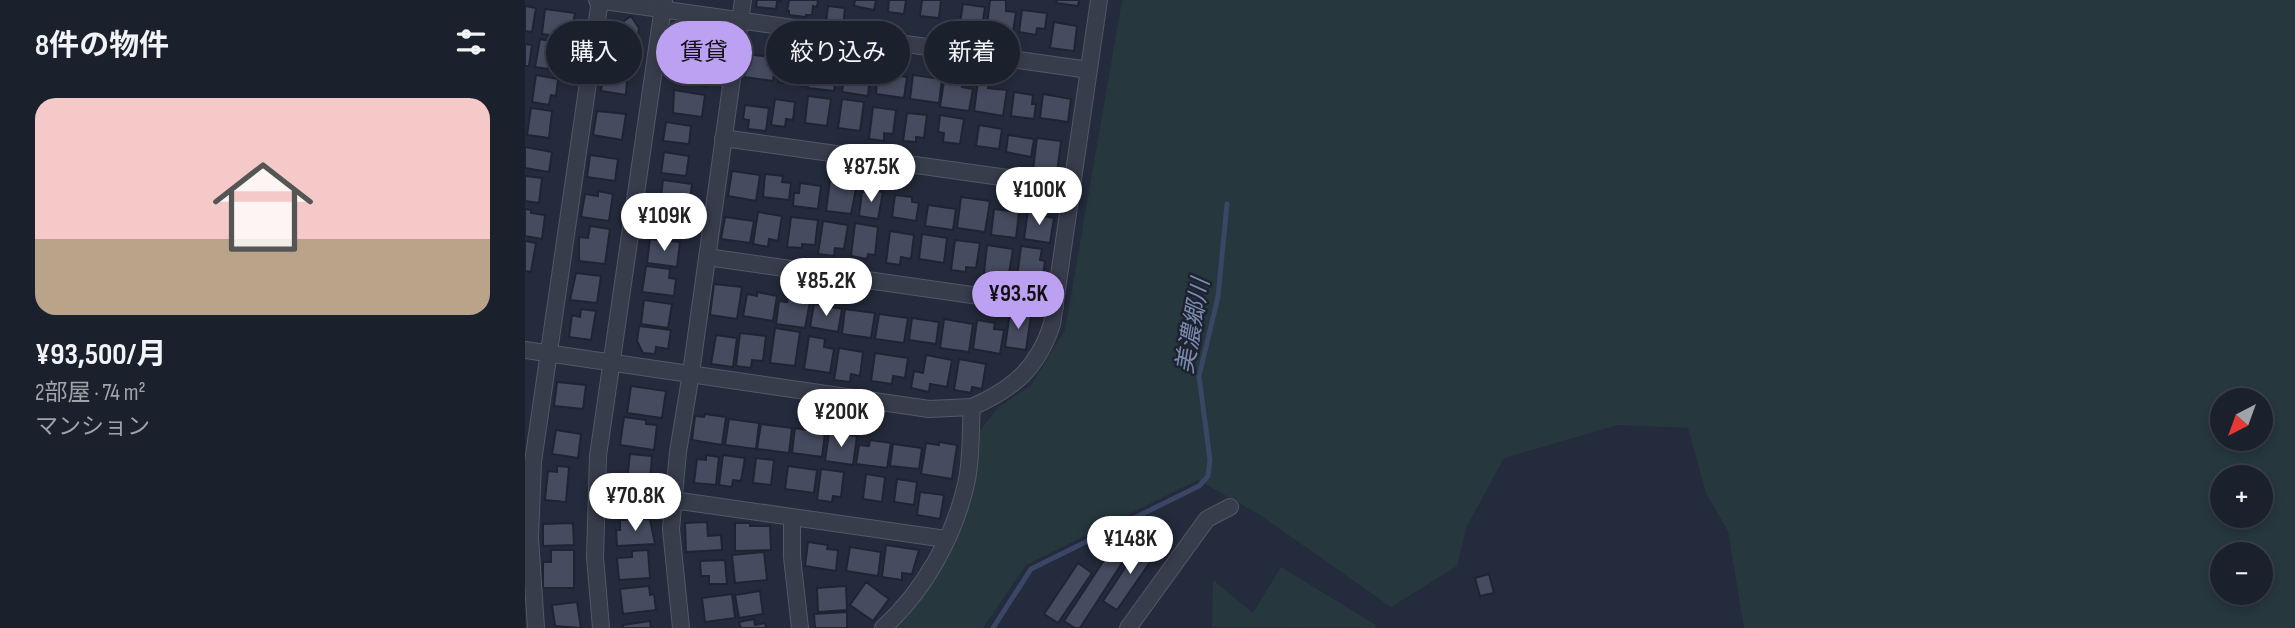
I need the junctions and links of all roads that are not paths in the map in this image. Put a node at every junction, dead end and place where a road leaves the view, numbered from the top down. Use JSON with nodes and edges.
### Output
{"nodes":[{"id":1,"x":599,"y":0,"type":"edge"},
{"id":2,"x":743,"y":0,"type":"edge"},
{"id":3,"x":1099,"y":0,"type":"edge"},
{"id":4,"x":663,"y":5,"type":"edge"},
{"id":5,"x":740,"y":20,"type":"junction"},
{"id":6,"x":1089,"y":69,"type":"junction"},
{"id":7,"x":723,"y":138,"type":"junction"},
{"id":8,"x":1072,"y":187,"type":"junction"},
{"id":9,"x":707,"y":257,"type":"junction"},
{"id":10,"x":1055,"y":307,"type":"junction"},
{"id":11,"x":525,"y":350,"type":"edge"},
{"id":12,"x":548,"y":353,"type":"junction"},
{"id":13,"x":611,"y":362,"type":"junction"},
{"id":14,"x":691,"y":373,"type":"junction"},
{"id":15,"x":972,"y":407,"type":"junction"},
{"id":16,"x":529,"y":462,"type":"edge"},
{"id":17,"x":673,"y":500,"type":"junction"},
{"id":18,"x":1230,"y":507,"type":"dead end"},
{"id":19,"x":792,"y":518,"type":"junction"},
{"id":20,"x":946,"y":539,"type":"junction"},
{"id":21,"x":532,"y":618,"type":"edge"},
{"id":22,"x":601,"y":628,"type":"edge"},
{"id":23,"x":681,"y":628,"type":"edge"},
{"id":24,"x":800,"y":628,"type":"edge"},
{"id":25,"x":883,"y":628,"type":"edge"},
{"id":26,"x":1128,"y":628,"type":"edge"}],
"edges":[{"from":1,"to":4,"type":"street"},
{"from":1,"to":12,"type":"street"},
{"from":2,"to":5,"type":"street"},
{"from":3,"to":6,"type":"street"},
{"from":4,"to":5,"type":"street"},
{"from":4,"to":13,"type":"street"},
{"from":5,"to":6,"type":"street"},
{"from":5,"to":7,"type":"street"},
{"from":6,"to":8,"type":"street"},
{"from":7,"to":8,"type":"street"},
{"from":7,"to":9,"type":"street"},
{"from":8,"to":10,"type":"street"},
{"from":9,"to":10,"type":"street"},
{"from":9,"to":14,"type":"street"},
{"from":10,"to":15,"type":"street"},
{"from":11,"to":12,"type":"street"},
{"from":12,"to":13,"type":"street"},
{"from":12,"to":16,"type":"street"},
{"from":13,"to":14,"type":"street"},
{"from":13,"to":22,"type":"street"},
{"from":14,"to":15,"type":"street"},
{"from":14,"to":17,"type":"street"},
{"from":15,"to":20,"type":"street"},
{"from":16,"to":21,"type":"street"},
{"from":17,"to":19,"type":"street"},
{"from":17,"to":23,"type":"street"},
{"from":18,"to":26,"type":"street"},
{"from":19,"to":20,"type":"street"},
{"from":19,"to":24,"type":"street"},
{"from":20,"to":25,"type":"street"}]}
